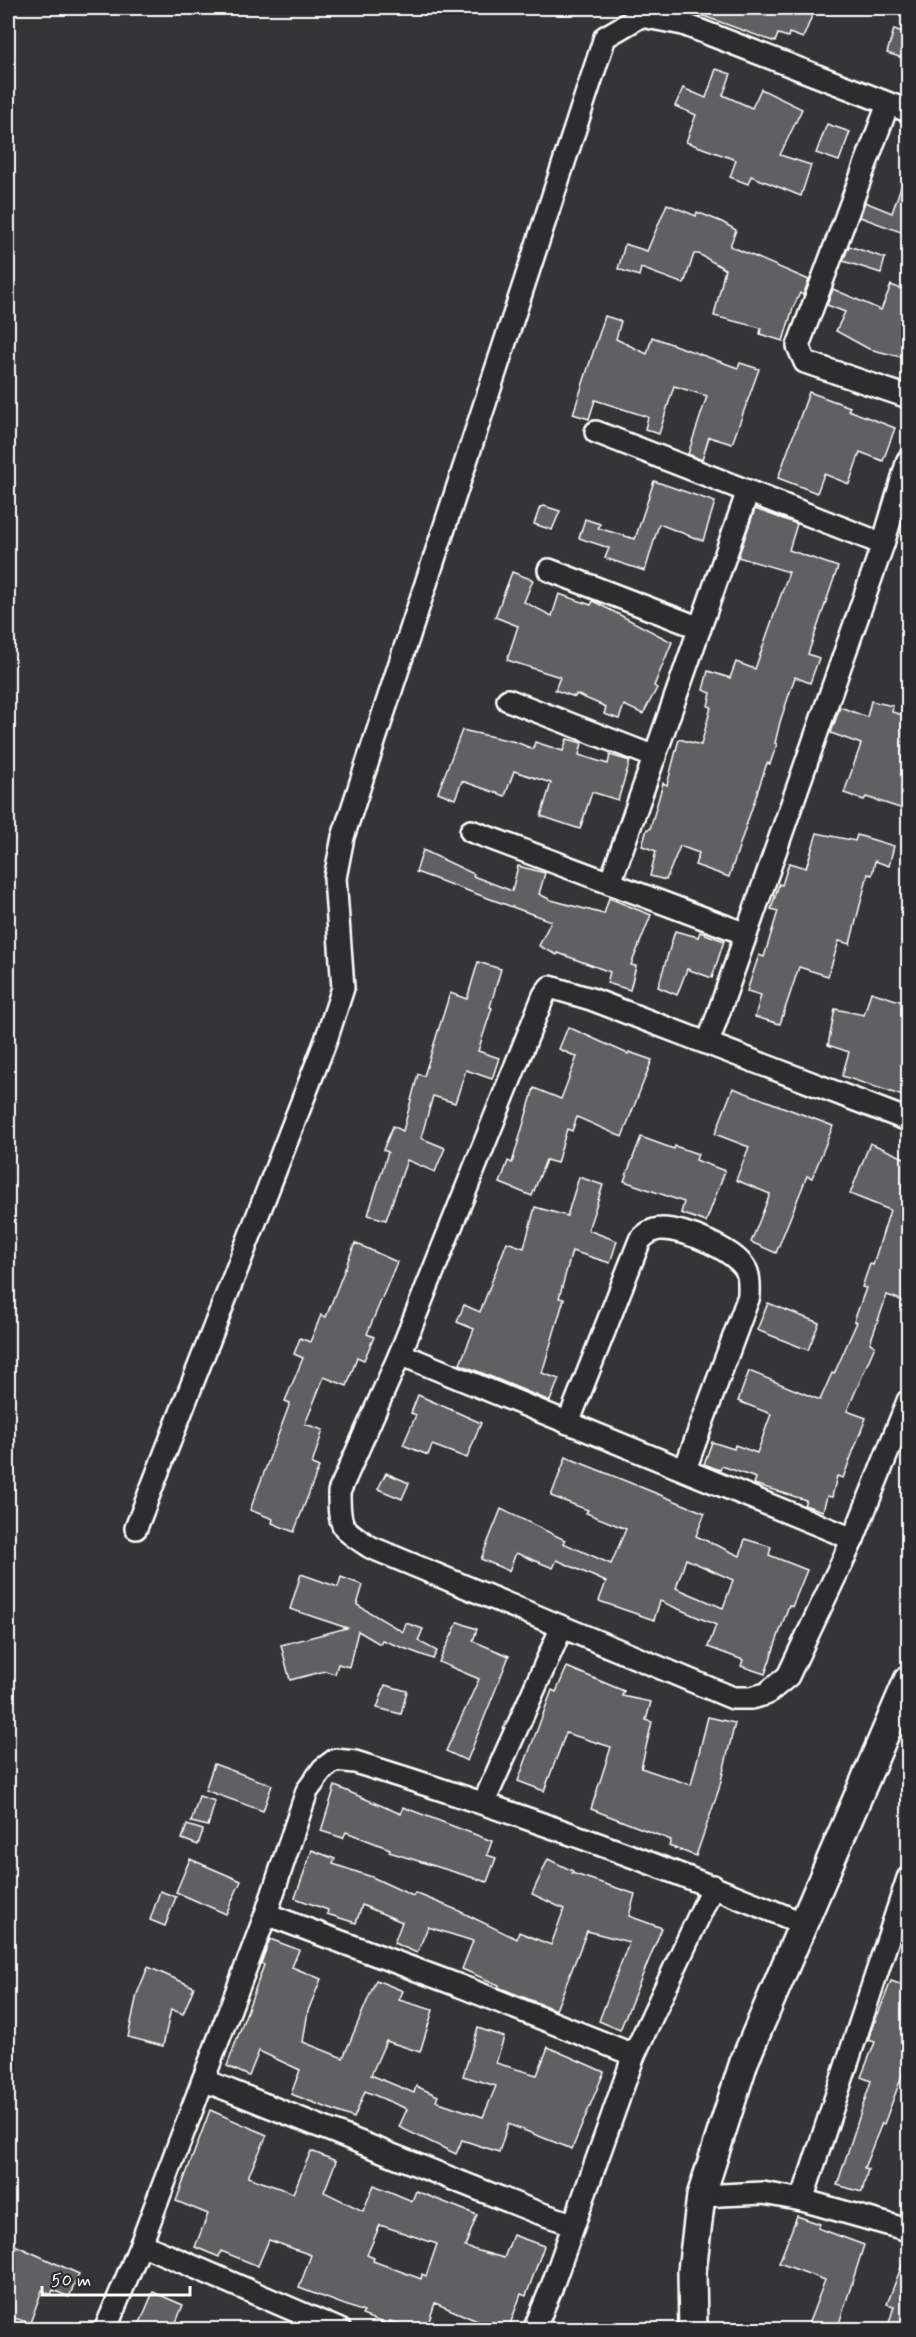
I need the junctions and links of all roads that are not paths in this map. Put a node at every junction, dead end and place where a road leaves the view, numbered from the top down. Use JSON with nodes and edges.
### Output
{"nodes":[{"id":1,"x":888,"y":104,"type":"junction"},
{"id":2,"x":909,"y":111,"type":"edge"},
{"id":3,"x":909,"y":397,"type":"edge"},
{"id":4,"x":596,"y":432,"type":"dead end"},
{"id":5,"x":909,"y":460,"type":"edge"},
{"id":6,"x":748,"y":491,"type":"junction"},
{"id":7,"x":883,"y":544,"type":"junction"},
{"id":8,"x":549,"y":570,"type":"dead end"},
{"id":9,"x":700,"y":628,"type":"junction"},
{"id":10,"x":508,"y":700,"type":"dead end"},
{"id":11,"x":655,"y":757,"type":"junction"},
{"id":12,"x":471,"y":831,"type":"dead end"},
{"id":13,"x":610,"y":883,"type":"junction"},
{"id":14,"x":746,"y":934,"type":"junction"},
{"id":15,"x":708,"y":1043,"type":"junction"},
{"id":16,"x":909,"y":1120,"type":"edge"},
{"id":17,"x":400,"y":1354,"type":"junction"},
{"id":18,"x":909,"y":1401,"type":"edge"},
{"id":19,"x":568,"y":1423,"type":"junction"},
{"id":20,"x":685,"y":1469,"type":"junction"},
{"id":21,"x":136,"y":1528,"type":"dead end"},
{"id":22,"x":853,"y":1539,"type":"junction"},
{"id":23,"x":561,"y":1629,"type":"junction"},
{"id":24,"x":906,"y":1693,"type":"edge"},
{"id":25,"x":484,"y":1802,"type":"junction"},
{"id":26,"x":909,"y":1878,"type":"edge"},
{"id":27,"x":713,"y":1887,"type":"junction"},
{"id":28,"x":266,"y":1914,"type":"junction"},
{"id":29,"x":804,"y":1924,"type":"junction"},
{"id":30,"x":634,"y":2055,"type":"junction"},
{"id":31,"x":203,"y":2080,"type":"junction"},
{"id":32,"x":701,"y":2196,"type":"junction"},
{"id":33,"x":802,"y":2200,"type":"junction"},
{"id":34,"x":573,"y":2224,"type":"junction"},
{"id":35,"x":909,"y":2230,"type":"edge"},
{"id":36,"x":141,"y":2244,"type":"junction"},
{"id":37,"x":105,"y":2330,"type":"edge"},
{"id":38,"x":340,"y":2330,"type":"edge"},
{"id":39,"x":534,"y":2330,"type":"edge"},
{"id":40,"x":693,"y":2330,"type":"edge"}],
"edges":[{"from":1,"to":2,"type":"street"},
{"from":1,"to":3,"type":"street"},
{"from":1,"to":21,"type":"street"},
{"from":4,"to":6,"type":"street"},
{"from":5,"to":7,"type":"street"},
{"from":6,"to":7,"type":"street"},
{"from":6,"to":9,"type":"street"},
{"from":7,"to":14,"type":"street"},
{"from":8,"to":9,"type":"street"},
{"from":9,"to":11,"type":"street"},
{"from":10,"to":11,"type":"street"},
{"from":11,"to":13,"type":"street"},
{"from":12,"to":13,"type":"street"},
{"from":13,"to":14,"type":"street"},
{"from":14,"to":15,"type":"street"},
{"from":15,"to":16,"type":"street"},
{"from":15,"to":17,"type":"street"},
{"from":17,"to":19,"type":"street"},
{"from":17,"to":23,"type":"street"},
{"from":18,"to":22,"type":"street"},
{"from":19,"to":20,"type":"street"},
{"from":19,"to":20,"type":"street"},
{"from":20,"to":22,"type":"street"},
{"from":22,"to":23,"type":"street"},
{"from":23,"to":25,"type":"street"},
{"from":24,"to":29,"type":"street"},
{"from":25,"to":27,"type":"street"},
{"from":25,"to":28,"type":"street"},
{"from":26,"to":33,"type":"street"},
{"from":27,"to":29,"type":"street"},
{"from":27,"to":30,"type":"street"},
{"from":28,"to":30,"type":"street"},
{"from":28,"to":31,"type":"street"},
{"from":29,"to":32,"type":"street"},
{"from":30,"to":34,"type":"street"},
{"from":31,"to":34,"type":"street"},
{"from":31,"to":36,"type":"street"},
{"from":32,"to":33,"type":"street"},
{"from":32,"to":40,"type":"street"},
{"from":33,"to":35,"type":"street"},
{"from":34,"to":39,"type":"street"},
{"from":36,"to":37,"type":"street"},
{"from":36,"to":38,"type":"street"}]}
